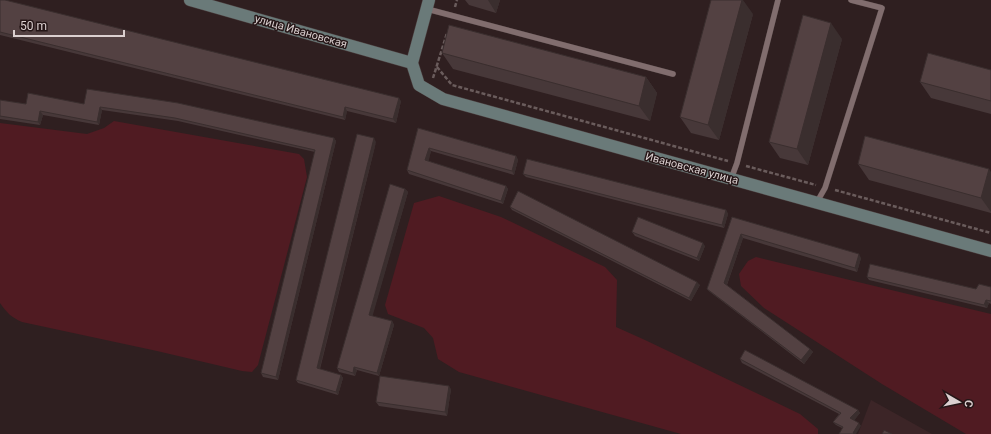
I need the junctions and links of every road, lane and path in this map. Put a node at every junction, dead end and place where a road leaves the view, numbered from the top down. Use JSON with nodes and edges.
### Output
{"nodes":[{"id":1,"x":190,"y":0,"type":"edge"},
{"id":2,"x":457,"y":0,"type":"edge"},
{"id":3,"x":778,"y":0,"type":"edge"},
{"id":4,"x":851,"y":0,"type":"edge"},
{"id":5,"x":427,"y":4,"type":"edge"},
{"id":6,"x":452,"y":16,"type":"junction"},
{"id":7,"x":412,"y":62,"type":"junction"},
{"id":8,"x":437,"y":67,"type":"junction"},
{"id":9,"x":673,"y":74,"type":"dead end"},
{"id":10,"x":429,"y":91,"type":"junction"},
{"id":11,"x":737,"y":163,"type":"junction"},
{"id":12,"x":731,"y":179,"type":"junction"},
{"id":13,"x":825,"y":188,"type":"junction"},
{"id":14,"x":817,"y":203,"type":"junction"},
{"id":15,"x":991,"y":233,"type":"edge"},
{"id":16,"x":991,"y":251,"type":"edge"}],
"edges":[{"from":1,"to":7,"type":"street","name":"улица Ивановская"},
{"from":2,"to":6,"type":"path"},
{"from":3,"to":11,"type":"lane"},
{"from":4,"to":13,"type":"lane"},
{"from":5,"to":6,"type":"lane"},
{"from":5,"to":7,"type":"street"},
{"from":6,"to":8,"type":"path"},
{"from":6,"to":9,"type":"lane"},
{"from":7,"to":10,"type":"street","name":"Ивановская улица"},
{"from":8,"to":10,"type":"path"},
{"from":8,"to":11,"type":"path"},
{"from":10,"to":12,"type":"street","name":"Ивановская улица"},
{"from":11,"to":12,"type":"lane"},
{"from":11,"to":13,"type":"path"},
{"from":12,"to":14,"type":"street","name":"Ивановская улица"},
{"from":13,"to":14,"type":"lane"},
{"from":13,"to":15,"type":"path"},
{"from":14,"to":16,"type":"street","name":"Ивановская улица"}]}
